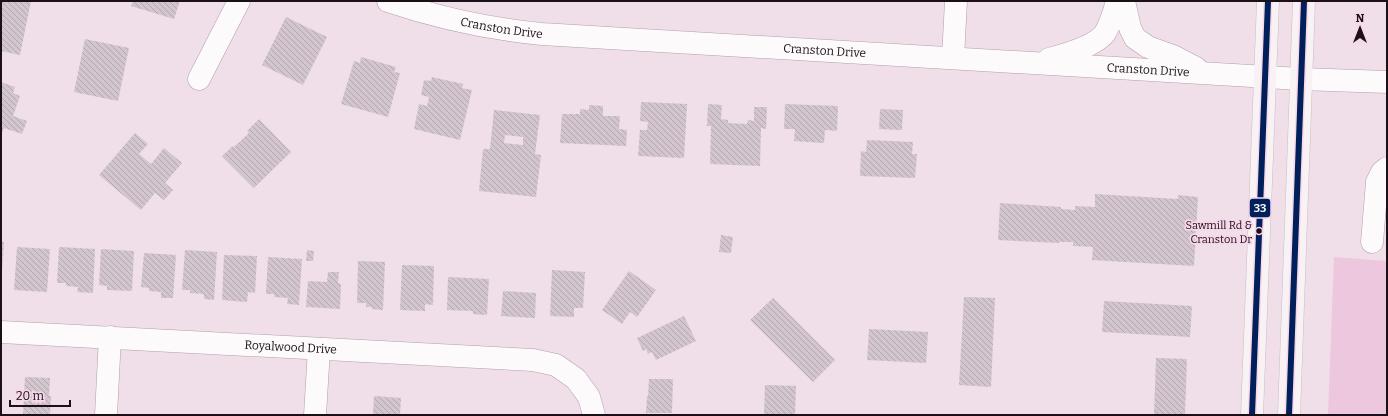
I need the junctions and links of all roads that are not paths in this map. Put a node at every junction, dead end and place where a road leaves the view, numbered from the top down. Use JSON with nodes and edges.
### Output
{"nodes":[{"id":1,"x":239,"y":1,"type":"edge"},
{"id":2,"x":388,"y":1,"type":"edge"},
{"id":3,"x":956,"y":1,"type":"edge"},
{"id":4,"x":1117,"y":1,"type":"edge"},
{"id":5,"x":1124,"y":1,"type":"edge"},
{"id":6,"x":1268,"y":1,"type":"edge"},
{"id":7,"x":1304,"y":1,"type":"edge"},
{"id":8,"x":953,"y":58,"type":"junction"},
{"id":9,"x":1029,"y":62,"type":"junction"},
{"id":10,"x":1213,"y":73,"type":"junction"},
{"id":11,"x":1265,"y":76,"type":"junction"},
{"id":12,"x":199,"y":79,"type":"dead end"},
{"id":13,"x":1301,"y":79,"type":"junction"},
{"id":14,"x":1387,"y":82,"type":"edge"},
{"id":15,"x":1387,"y":168,"type":"edge"},
{"id":16,"x":1372,"y":242,"type":"dead end"},
{"id":17,"x":1,"y":332,"type":"edge"},
{"id":18,"x":110,"y":337,"type":"junction"},
{"id":19,"x":319,"y":349,"type":"junction"},
{"id":20,"x":106,"y":415,"type":"edge"},
{"id":21,"x":315,"y":415,"type":"edge"},
{"id":22,"x":594,"y":415,"type":"edge"},
{"id":23,"x":1252,"y":415,"type":"edge"},
{"id":24,"x":1289,"y":415,"type":"edge"}],
"edges":[{"from":1,"to":12,"type":"street"},
{"from":2,"to":8,"type":"street","name":"Cranston Drive"},
{"from":3,"to":8,"type":"street"},
{"from":4,"to":9,"type":"street"},
{"from":5,"to":10,"type":"street"},
{"from":6,"to":11,"type":"main road"},
{"from":7,"to":13,"type":"main road"},
{"from":8,"to":9,"type":"street","name":"Cranston Drive"},
{"from":9,"to":10,"type":"street","name":"Cranston Drive"},
{"from":10,"to":11,"type":"street","name":"Cranston Drive"},
{"from":11,"to":13,"type":"street","name":"Cranston Drive"},
{"from":11,"to":23,"type":"main road"},
{"from":13,"to":14,"type":"street","name":"Cranston Drive"},
{"from":13,"to":24,"type":"main road"},
{"from":15,"to":16,"type":"street"},
{"from":17,"to":18,"type":"street","name":"Royalwood Drive"},
{"from":18,"to":19,"type":"street","name":"Royalwood Drive"},
{"from":18,"to":20,"type":"street"},
{"from":19,"to":21,"type":"street"},
{"from":19,"to":22,"type":"street","name":"Royalwood Drive"}]}
